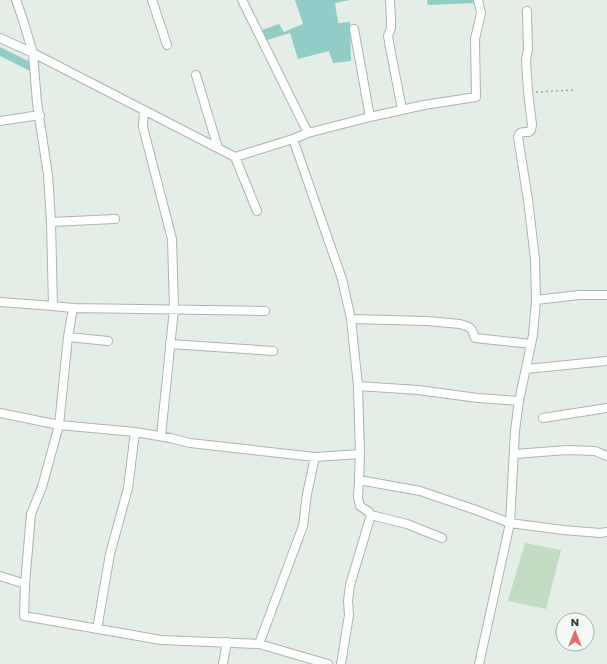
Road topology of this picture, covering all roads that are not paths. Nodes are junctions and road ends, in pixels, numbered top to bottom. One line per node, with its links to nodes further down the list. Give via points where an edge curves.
1 (16, 0): 10 (street)
2 (152, 0): 9 (street)
3 (242, 0): 17 (street)
4 (390, 0): 13 (street, via 391,20 388,36)
5 (478, 0): 13 (street, via 480,13 475,39 476,97)
6 (527, 11): 25 (street, via 526,60 532,125 529,132 521,133 518,137 534,252)
7 (354, 29): 15 (street)
8 (0, 38): 10 (street)
9 (167, 45)
10 (33, 53): 12 (street); 14 (street)
11 (196, 75): 19 (street)
12 (144, 110): 19 (street); 29 (street, via 143,127 172,239)
13 (402, 110): 15 (street)
14 (40, 115): 16 (street); 23 (street)
15 (370, 117): 17 (street)
16 (0, 121)
17 (308, 133): 18 (street)
18 (293, 139): 20 (street); 31 (street, via 342,279)
19 (218, 148): 20 (street)
20 (235, 157): 21 (street)
21 (256, 211)
22 (115, 219): 23 (street)
23 (51, 222): 27 (street)
24 (607, 295): 25 (street)
25 (536, 300): 35 (street)
26 (0, 302): 27 (street)
27 (53, 306): 28 (street)
28 (73, 308): 29 (street); 32 (street)
29 (174, 309): 30 (street); 34 (street)
30 (265, 311)
31 (351, 319): 35 (street, via 427,320 460,324 469,327 475,338); 39 (street)
32 (68, 337): 33 (street); 44 (street)
33 (108, 341)
34 (170, 344): 36 (street); 46 (street)
35 (531, 344): 38 (street)
36 (273, 351)
37 (607, 361): 38 (street)
38 (526, 369): 40 (street)
39 (358, 386): 40 (street); 47 (street)
40 (519, 401): 48 (street)
41 (607, 408): 43 (street)
42 (0, 413): 44 (street)
43 (543, 418)
44 (59, 425): 45 (street); 57 (street, via 42,487 31,514)
45 (135, 432): 46 (street); 58 (street, via 128,488 110,554)
46 (161, 436): 50 (street, via 190,443)
47 (360, 454): 50 (street); 51 (street)
48 (515, 454): 49 (street, via 567,450 595,451); 53 (street)
49 (607, 456)
50 (314, 457): 60 (street, via 304,526)
51 (359, 480): 52 (street, via 360,506); 53 (street, via 420,491)
52 (371, 515): 55 (street, via 407,524); 63 (street, via 350,585 349,615)
53 (510, 523): 54 (street); 64 (street)
54 (607, 532)
55 (442, 538)
56 (0, 576): 57 (street)
57 (25, 584): 58 (street, via 24,616)
58 (97, 629): 59 (street, via 161,640)
59 (227, 642): 60 (street); 61 (street)
60 (259, 644): 62 (street)
61 (223, 664)
62 (328, 664)
63 (342, 664)
64 (478, 664)

